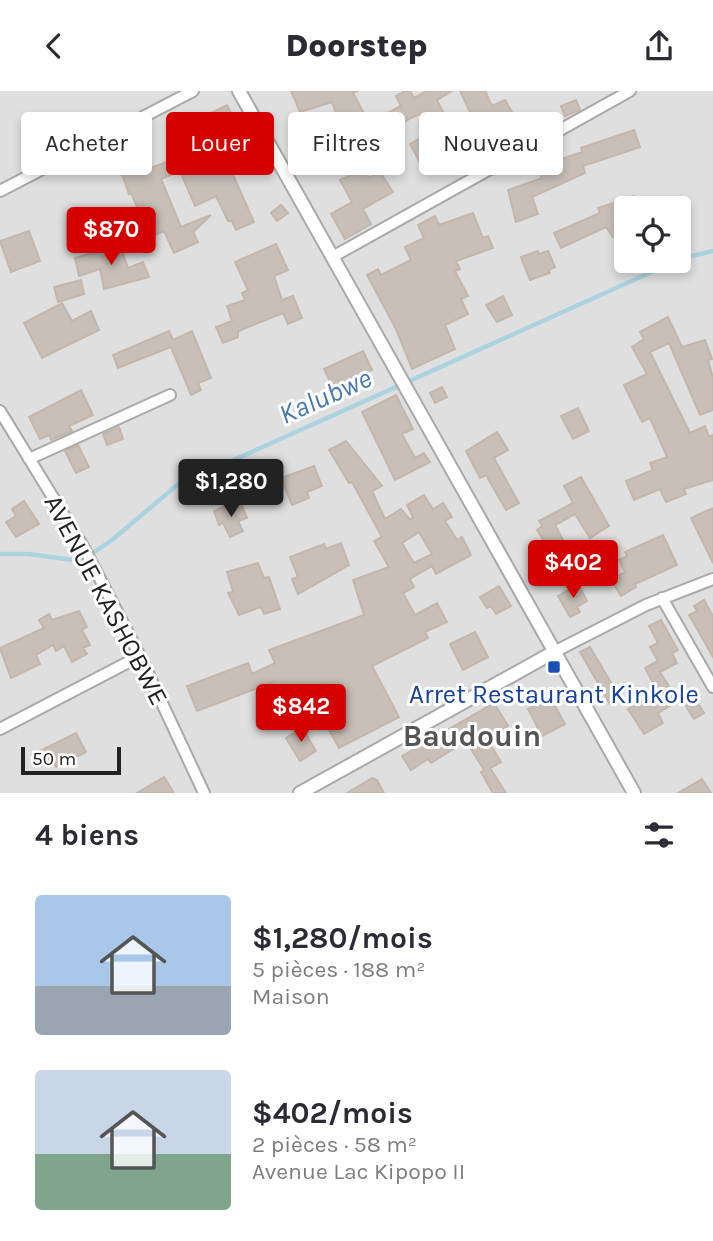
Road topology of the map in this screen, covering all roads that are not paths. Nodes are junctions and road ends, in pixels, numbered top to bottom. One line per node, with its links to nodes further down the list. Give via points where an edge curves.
1 (193, 91): 4 (street)
2 (239, 91): 5 (street)
3 (630, 91): 5 (street)
4 (0, 191)
5 (334, 256): 11 (street)
6 (170, 395): 8 (street)
7 (0, 411): 8 (street, AVENUE KASHOBWE)
8 (29, 459): 12 (street, AVENUE KASHOBWE, via 84,548)
9 (713, 579): 10 (street)
10 (662, 598): 11 (street); 13 (street)
11 (554, 652): 16 (street); 17 (street)
12 (140, 656): 14 (street); 15 (street, AVENUE KASHOBWE)
13 (713, 687)
14 (0, 729)
15 (204, 793)
16 (300, 793)
17 (634, 793)

